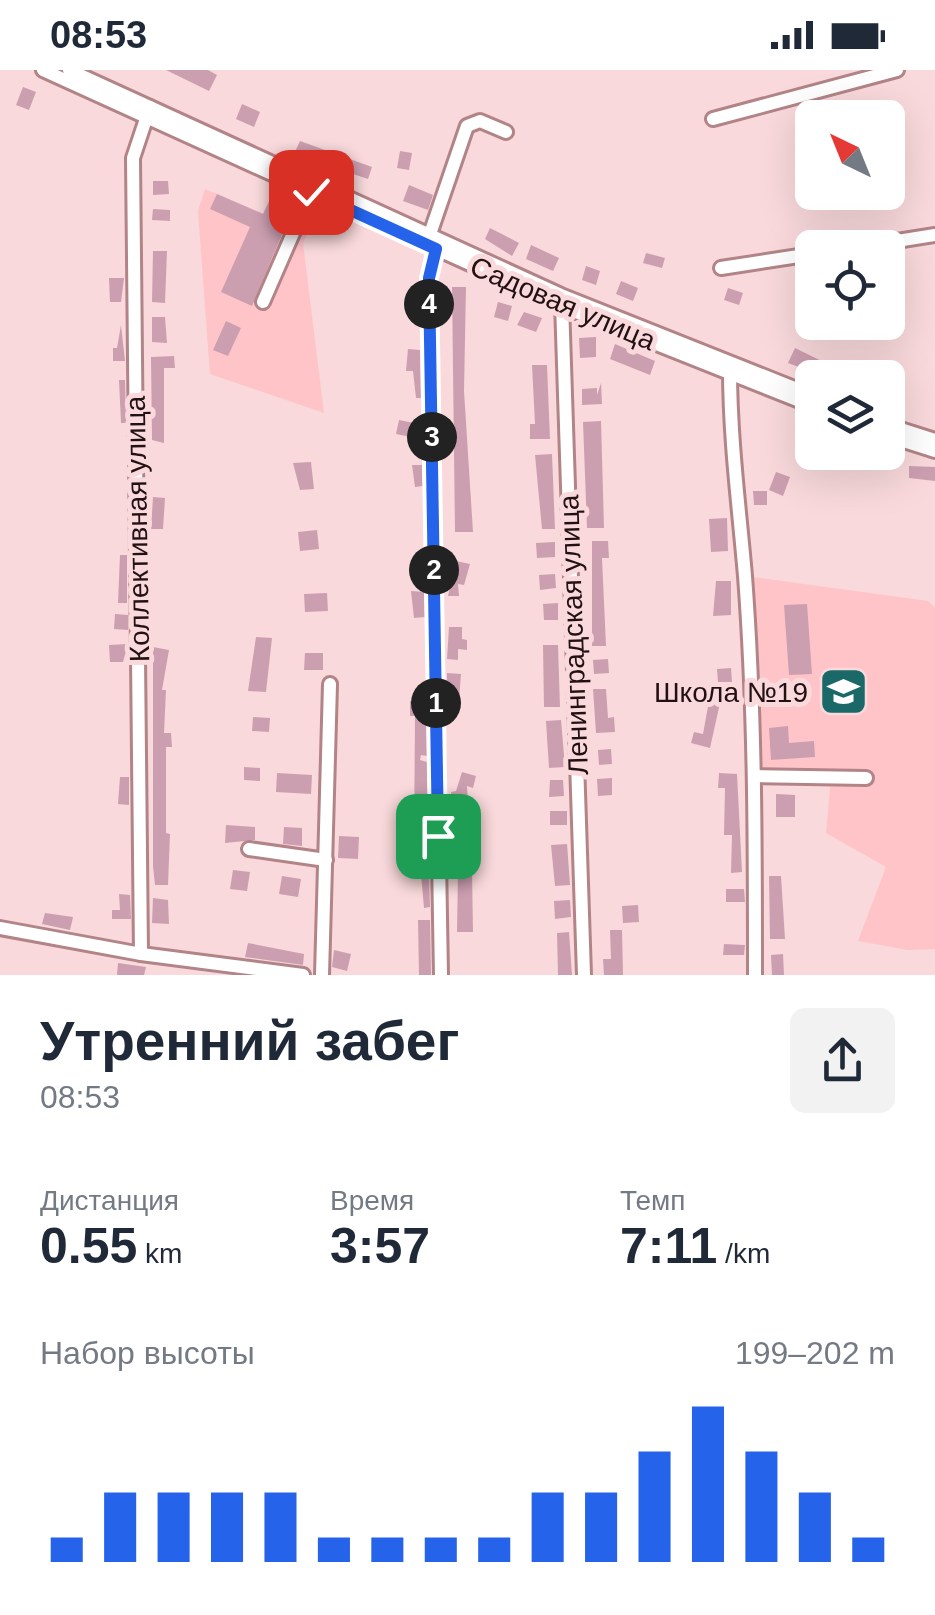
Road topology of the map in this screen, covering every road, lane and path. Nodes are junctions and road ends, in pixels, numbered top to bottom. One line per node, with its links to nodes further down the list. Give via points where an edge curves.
1 (43, 70): 4 (street, Садовая улица)
2 (70, 70): 4 (street, Садовая улица)
3 (898, 70): 5 (street)
4 (148, 113): 7 (street, Садовая улица); 8 (street, Садовая улица); 29 (street, Коллективная улица, via 133,158)
5 (713, 118)
6 (506, 132): 8 (street, via 480,120 466,126)
7 (311, 192): 11 (street, Садовая улица); 15 (street)
8 (430, 234): 11 (street); 14 (street, Садовая улица)
9 (935, 235): 10 (street)
10 (905, 240)
11 (436, 249): 14 (street, Садовая улица); 33 (street, via 429,278)
12 (795, 257): 13 (street)
13 (721, 268)
14 (562, 300): 16 (street, Садовая улица); 34 (street, Ленинградская улица)
15 (263, 302)
16 (730, 367): 17 (street, Садовая улица); 18 (street, Садовая улица); 24 (street)
17 (795, 389)
18 (795, 398)
19 (905, 430): 20 (street)
20 (935, 440)
21 (905, 441): 22 (street)
22 (935, 450)
23 (330, 684): 27 (street)
24 (754, 776): 25 (street); 35 (street)
25 (866, 778)
26 (250, 849): 27 (street)
27 (326, 860): 32 (street)
28 (0, 928): 29 (street)
29 (142, 954): 30 (street)
30 (258, 972): 31 (street)
31 (304, 975)
32 (322, 975)
33 (441, 975)
34 (584, 975)
35 (755, 975)

